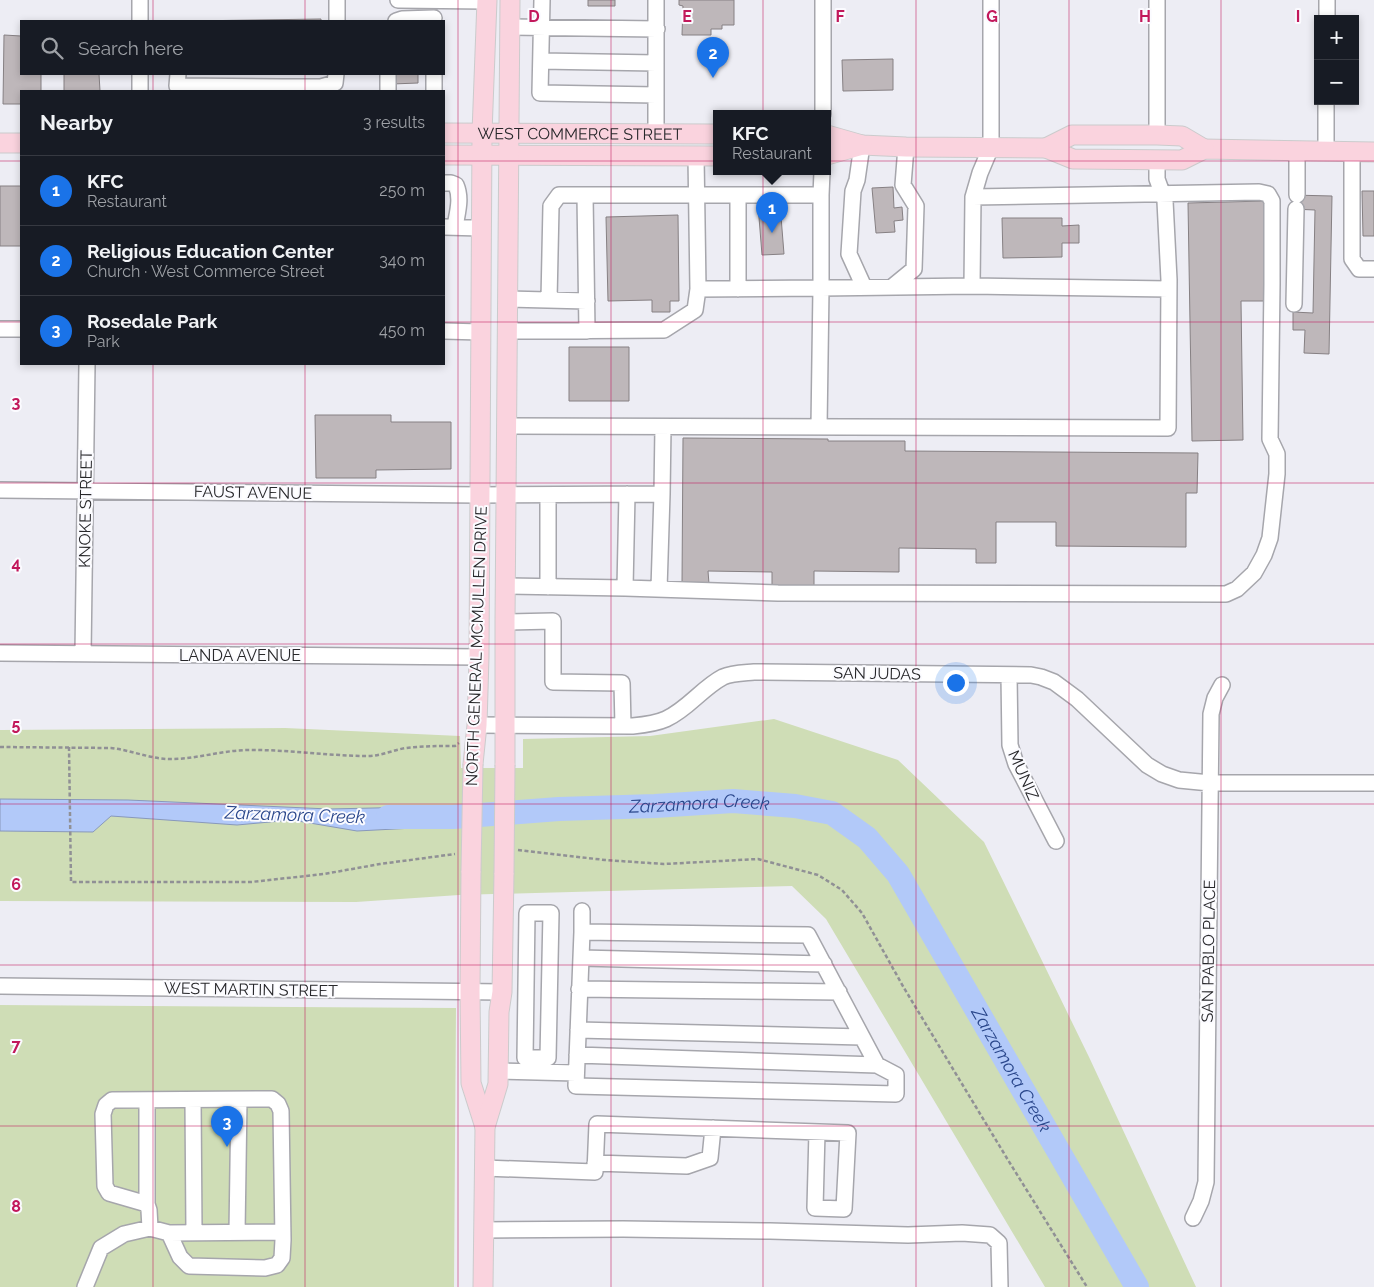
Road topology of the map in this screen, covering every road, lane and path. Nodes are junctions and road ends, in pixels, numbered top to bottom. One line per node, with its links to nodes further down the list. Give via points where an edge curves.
1 (140, 0): 14 (street)
2 (337, 0): 15 (street)
3 (398, 0): 4 (street)
4 (434, 0): 12 (street); 17 (street)
5 (510, 0): 18 (main road, NORTH GENERAL MCMULLEN DRIVE)
6 (542, 0): 19 (street)
7 (656, 0): 20 (street)
8 (823, 0): 34 (street)
9 (991, 0): 46 (street)
10 (1158, 0): 40 (street)
11 (1327, 0): 13 (street)
12 (486, 1): 36 (main road, NORTH GENERAL MCMULLEN DRIVE)
13 (1327, 15)
14 (140, 20)
15 (338, 20)
16 (399, 20): 17 (street)
17 (434, 20)
18 (510, 27): 19 (street); 37 (main road, NORTH GENERAL MCMULLEN DRIVE)
19 (541, 28): 20 (street); 21 (street)
20 (657, 29): 22 (street)
21 (540, 61): 22 (street); 32 (street, via 540,93)
22 (656, 63): 32 (street)
23 (140, 75): 29 (street)
24 (178, 75): 28 (street, via 177,86)
25 (336, 75): 28 (street, via 335,83 321,87)
26 (388, 75): 30 (street)
27 (434, 75): 31 (street)
28 (282, 89)
29 (140, 90)
30 (388, 90)
31 (434, 90)
32 (656, 95): 38 (street)
33 (1326, 105): 50 (street)
34 (823, 110)
35 (445, 133): 36 (main road, WEST COMMERCE STREET)
36 (482, 133): 37 (main road, WEST COMMERCE STREET); 55 (main road, NORTH GENERAL MCMULLEN DRIVE)
37 (509, 133): 38 (main road, WEST COMMERCE STREET); 56 (main road, NORTH GENERAL MCMULLEN DRIVE)
38 (656, 134): 39 (main road, WEST COMMERCE STREET)
39 (713, 134)
40 (1157, 135): 47 (main road, via 1072,135); 48 (main road, via 1182,136)
41 (831, 136): 44 (main road)
42 (0, 144): 43 (main road)
43 (20, 144)
44 (862, 144): 45 (main road); 53 (main road); 72 (street, via 858,180 853,191 849,254)
45 (906, 147): 46 (main road); 73 (street, via 903,185 916,206 914,269)
46 (991, 147): 47 (main road); 67 (street)
47 (1046, 148): 59 (main road, via 1073,160)
48 (1204, 149): 49 (main road); 59 (main road, via 1182,160)
49 (1297, 151): 50 (main road); 81 (street)
50 (1326, 152): 51 (main road)
51 (1352, 152): 52 (main road); 70 (street, via 1352,259 1359,269)
52 (1374, 152)
53 (831, 154)
54 (445, 155): 55 (main road, WEST COMMERCE STREET)
55 (482, 155): 56 (main road, WEST COMMERCE STREET); 69 (main road, NORTH GENERAL MCMULLEN DRIVE)
56 (509, 155): 57 (main road, WEST COMMERCE STREET); 78 (main road, NORTH GENERAL MCMULLEN DRIVE)
57 (696, 156): 58 (main road, WEST COMMERCE STREET); 64 (street)
58 (713, 156)
59 (1158, 159): 62 (street, via 1157,179)
60 (822, 175): 66 (street)
61 (445, 183): 68 (street, via 456,185 460,198)
62 (1162, 193): 67 (street); 75 (street); 102 (street, via 1259,192 1268,194 1272,201 1270,439 1276,454 1277,474 1270,538 1254,573 1237,589 1226,594 1178,595 778,593)
63 (585, 195): 64 (street); 79 (street, via 559,195 551,206); 80 (street)
64 (696, 195): 65 (street); 76 (street)
65 (738, 195): 66 (street); 77 (street)
66 (821, 195): 74 (street)
67 (973, 197): 71 (street)
68 (449, 227): 69 (street)
69 (481, 228): 87 (main road, NORTH GENERAL MCMULLEN DRIVE)
70 (1374, 269)
71 (972, 286): 73 (street); 75 (street)
72 (864, 287): 73 (street); 74 (street)
73 (892, 287)
74 (821, 288): 77 (street); 91 (street)
75 (1169, 288): 91 (street, via 1168,428)
76 (698, 289): 77 (street); 86 (street, via 695,310 664,330)
77 (738, 289)
78 (508, 299): 79 (street); 85 (main road, NORTH GENERAL MCMULLEN DRIVE)
79 (549, 300): 80 (street)
80 (586, 301): 86 (street)
81 (1294, 304)
82 (0, 329): 83 (street)
83 (20, 329)
84 (445, 331): 87 (street)
85 (508, 331): 86 (street); 89 (main road, NORTH GENERAL MCMULLEN DRIVE)
86 (587, 331)
87 (481, 332): 96 (main road, NORTH GENERAL MCMULLEN DRIVE)
88 (87, 365): 93 (street, KNOKE STREET)
89 (507, 426): 90 (street); 97 (main road, NORTH GENERAL MCMULLEN DRIVE)
90 (662, 427): 91 (street); 95 (street)
91 (819, 427)
92 (0, 490): 93 (street, FAUST AVENUE)
93 (85, 490): 96 (street, FAUST AVENUE); 105 (street, KNOKE STREET)
94 (628, 494): 95 (street, FAUST AVENUE); 98 (street, FAUST AVENUE); 101 (street)
95 (662, 494): 102 (street)
96 (480, 495): 97 (street, FAUST AVENUE); 106 (main road, NORTH GENERAL MCMULLEN DRIVE)
97 (506, 495): 98 (street, FAUST AVENUE); 99 (main road, NORTH GENERAL MCMULLEN DRIVE)
98 (548, 495): 100 (street)
99 (505, 586): 100 (street); 103 (main road, NORTH GENERAL MCMULLEN DRIVE)
100 (548, 587): 101 (street)
101 (625, 588): 102 (street)
102 (659, 589)
103 (505, 622): 110 (main road, NORTH GENERAL MCMULLEN DRIVE); 111 (street, via 554,621 553,682 622,683)
104 (0, 653): 105 (street, LANDA AVENUE)
105 (83, 654): 106 (street, LANDA AVENUE)
106 (479, 657): 109 (main road, NORTH GENERAL MCMULLEN DRIVE)
107 (1009, 674): 111 (street, SAN JUDAS, via 736,673 712,684 665,720); 115 (street, SAN JUDAS, via 1041,676 1054,682 1155,771 1178,780); 117 (street, MUNIZ, via 1010,745 1016,764)
108 (1222, 684): 115 (street, SAN PABLO PLACE, via 1211,714)
109 (477, 725): 110 (street, SAN JUDAS); 125 (main road, NORTH GENERAL MCMULLEN DRIVE, bridge, via 473,764)
110 (506, 725): 111 (street, SAN JUDAS); 126 (main road, NORTH GENERAL MCMULLEN DRIVE, bridge)
111 (623, 726)
112 (460, 740): 114 (path, via 455,746 404,748 368,756 246,750 167,759 128,750)
113 (0, 747): 114 (path)
114 (69, 747): 118 (path)
115 (1210, 782): 116 (street, SAN JUDAS); 143 (street, SAN PABLO PLACE, via 1206,1182)
116 (1374, 783)
117 (1056, 841)
118 (71, 882)
119 (582, 911): 120 (street)
120 (582, 932): 121 (street); 122 (street, via 808,936)
121 (581, 958): 122 (street); 124 (street)
122 (824, 964): 127 (street)
123 (0, 986): 125 (street, WEST MARTIN STREET)
124 (580, 989): 127 (street); 128 (street)
125 (470, 991): 126 (street, WEST MARTIN STREET); 137 (main road, NORTH GENERAL MCMULLEN DRIVE, via 470,1083)
126 (502, 992): 133 (main road, NORTH GENERAL MCMULLEN DRIVE)
127 (839, 992): 129 (street)
128 (578, 1030): 129 (street); 130 (street)
129 (862, 1037): 132 (street)
130 (577, 1062): 131 (street); 132 (street); 132 (street, via 576,1086 896,1094 896,1075)
131 (529, 1065): 131 (street, via 548,1058 551,913 528,912 524,1058); 133 (street)
132 (877, 1065)
133 (498, 1071): 137 (main road, NORTH GENERAL MCMULLEN DRIVE, via 498,1084)
134 (147, 1100): 135 (street); 142 (street); 142 (street, via 112,1100 103,1114 105,1186 110,1193)
135 (193, 1100): 136 (street); 146 (street)
136 (239, 1100): 147 (street); 148 (street, via 272,1099 281,1111)
137 (485, 1127): 141 (main road, NORTH GENERAL MCMULLEN DRIVE)
138 (713, 1128): 139 (street); 140 (street, via 710,1158 688,1166); 140 (street, via 597,1124)
139 (817, 1132): 139 (street, via 848,1133 844,1209 815,1208)
140 (596, 1163): 141 (street, via 595,1172)
141 (484, 1168): 145 (main road, NORTH GENERAL MCMULLEN DRIVE)
142 (148, 1204): 144 (street)
143 (1193, 1218)
144 (150, 1228): 149 (street); 150 (street, via 124,1234 102,1248)
145 (484, 1230): 151 (main road, NORTH GENERAL MCMULLEN DRIVE); 152 (street, via 652,1229 990,1235 999,1243)
146 (194, 1232): 147 (street); 149 (street)
147 (237, 1232): 148 (street)
148 (283, 1232): 149 (street, via 282,1258 278,1265 265,1268 189,1266 180,1257)
149 (169, 1233)
150 (85, 1287)
151 (483, 1287)
152 (1000, 1287)

